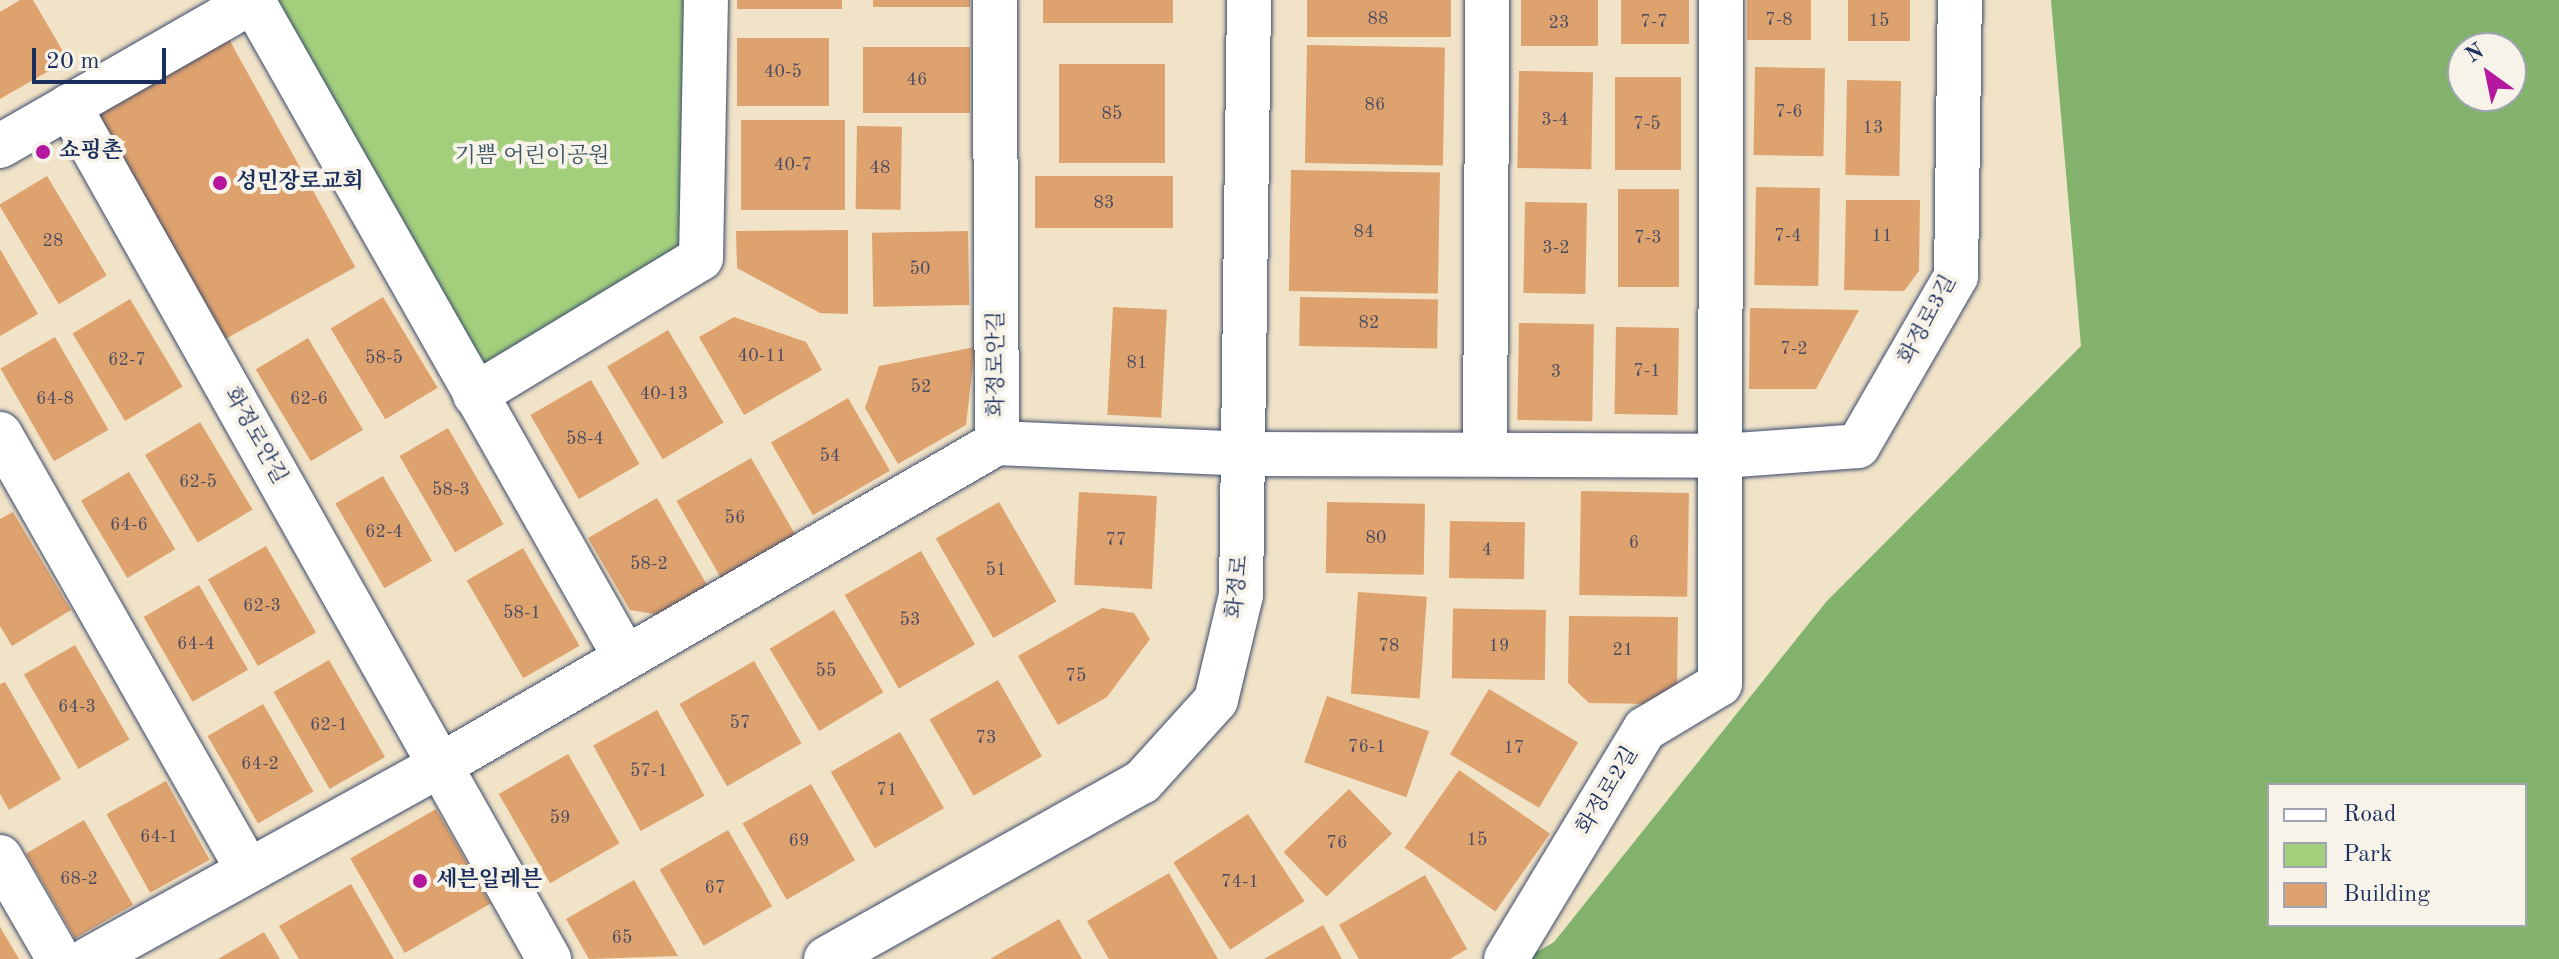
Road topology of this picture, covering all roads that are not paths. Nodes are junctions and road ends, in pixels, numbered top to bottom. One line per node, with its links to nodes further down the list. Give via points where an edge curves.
1 (254, 0): 8 (street); 10 (street)
2 (706, 0): 10 (street, via 701,258)
3 (995, 0): 12 (street, 화정로안길)
4 (1249, 0): 13 (street, 화정로)
5 (1487, 0): 14 (street)
6 (1721, 0): 15 (street)
7 (1960, 0): 15 (street, 화정로3길, via 1956,276 1858,446)
8 (69, 106): 9 (street); 17 (street, 화정로안길)
9 (0, 146)
10 (475, 395): 16 (street)
11 (0, 434): 19 (street)
12 (997, 443): 13 (street, 화정로3길); 16 (street, 화정로안길)
13 (1244, 454): 14 (street, 화정로3길); 23 (street, 화정로, via 1241,595 1216,700 1142,782)
14 (1485, 454): 15 (street, 화정로3길)
15 (1723, 456): 24 (street, 화정로2길, via 1720,684 1645,729)
16 (625, 657): 17 (street, 화정로안길)
17 (441, 765): 19 (street, 화정로안길); 22 (street)
18 (0, 857): 20 (street)
19 (248, 870): 21 (street, 화정로안길)
20 (59, 959)
21 (89, 959)
22 (549, 959)
23 (826, 959)
24 (1506, 959)

